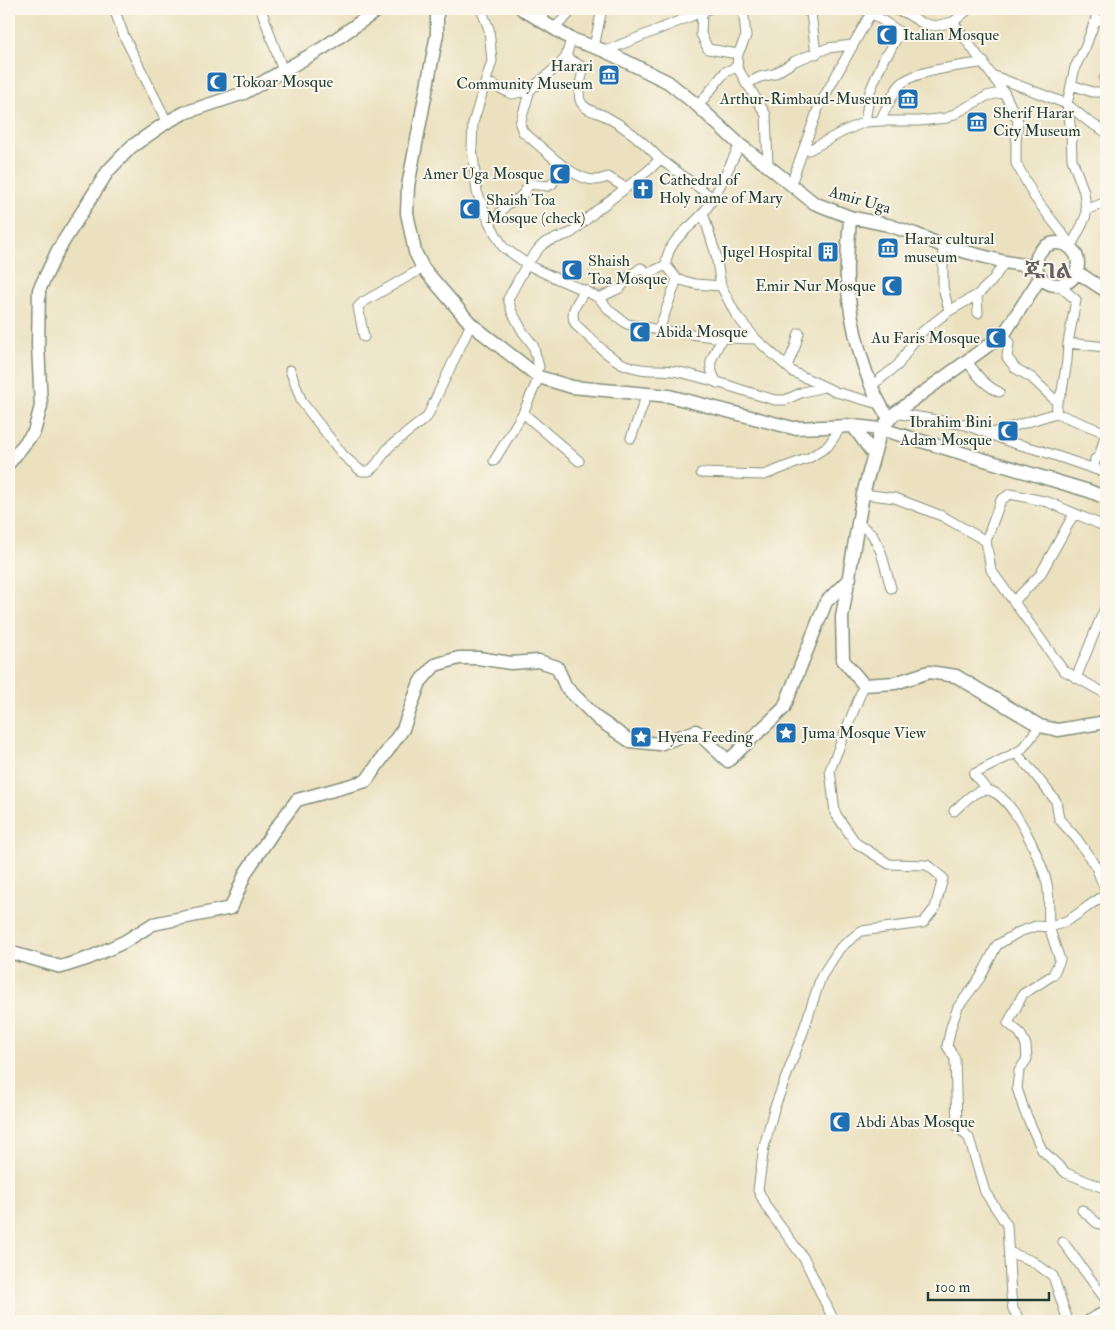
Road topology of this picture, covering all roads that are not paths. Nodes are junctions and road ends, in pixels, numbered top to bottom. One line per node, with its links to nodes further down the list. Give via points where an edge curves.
1 (114, 9): 41 (street, via 124,36)
2 (261, 9): 30 (street)
3 (379, 9): 30 (street)
4 (437, 9): 62 (street, via 437,34 408,186 412,237 415,252)
5 (481, 9): 32 (street, via 491,41 492,61)
6 (522, 9): 18 (street, Amir Uga)
7 (572, 9): 21 (street)
8 (602, 9): 24 (street)
9 (743, 9): 25 (street, via 746,36)
10 (801, 9): 26 (street, via 811,13)
11 (880, 9): 16 (street)
12 (889, 9): 14 (street)
13 (969, 9): 19 (street)
14 (904, 10): 19 (street, via 922,23 935,26)
15 (705, 11): 24 (street); 25 (street, via 701,34 708,49)
16 (871, 13): 23 (street); 42 (street, via 900,32 870,91)
17 (1096, 13): 20 (street); 34 (street, via 1075,67)
18 (544, 15): 21 (street, Amir Uga)
19 (953, 22): 28 (street)
20 (1106, 23)
21 (554, 28): 22 (street, Amir Uga)
22 (571, 39): 24 (street, Amir Uga); 27 (street)
23 (852, 45): 26 (street, via 828,48); 49 (street, via 819,106)
24 (600, 49): 39 (street, Amir Uga, via 656,75)
25 (738, 54): 29 (street)
26 (816, 54): 33 (street)
27 (566, 57): 35 (street); 46 (street, via 583,69 580,100 586,108 619,124 648,146)
28 (984, 62): 31 (street); 40 (street, via 916,75 902,82)
29 (736, 67): 33 (street); 39 (street, via 725,72)
30 (283, 71): 41 (street, via 244,93 184,113)
31 (993, 76): 36 (street); 38 (street)
32 (486, 82): 35 (street, via 512,94); 56 (street, via 473,123 472,147 477,192)
33 (746, 84): 47 (street, via 766,115)
34 (1072, 84): 37 (street, via 1092,92); 38 (street)
35 (530, 90): 48 (street, via 520,124 523,132)
36 (1004, 92): 40 (street, via 987,96 947,118); 58 (street, via 1018,121 1016,163 1035,198)
37 (1106, 92)
38 (1067, 104): 43 (street); 53 (street, via 1072,159 1084,192)
39 (698, 106): 44 (street, Amir Uga)
40 (880, 121): 42 (street)
41 (168, 122): 104 (street, via 131,146 108,171 58,250 39,290 41,406 34,432)
42 (866, 122): 45 (street)
43 (1106, 132)
44 (740, 146): 47 (street, Amir Uga); 51 (street)
45 (809, 150)
46 (660, 160): 50 (street); 51 (street)
47 (768, 166): 49 (street, Amir Uga)
48 (564, 167): 50 (street, via 591,179 608,177); 56 (street, via 552,184 530,184 524,194 507,204)
49 (791, 184): 55 (street, Amir Uga, via 814,203)
50 (626, 188): 60 (street, via 571,232 546,242)
51 (713, 198): 54 (street)
52 (1106, 202): 53 (street)
53 (1086, 210): 58 (street)
54 (703, 213): 61 (street, via 676,239 666,258); 66 (street, via 716,255)
55 (850, 218): 57 (street, Amir Uga, via 888,225); 89 (street, via 847,280 855,330)
56 (489, 222): 60 (street, via 503,247)
57 (943, 246): 59 (street, Amir Uga); 72 (street, via 943,287)
58 (1070, 246): 63 (street, via 1049,244 1038,254); 64 (street, via 1077,259)
59 (1005, 262): 63 (street, Amir Uga); 70 (street)
60 (527, 264): 68 (street); 86 (street, via 508,299 512,312 533,345)
61 (666, 265): 65 (street); 71 (street, via 649,273 641,268 620,288)
62 (424, 268): 74 (street); 78 (street, via 358,307)
63 (1038, 272): 67 (street, via 1049,284); 77 (street)
64 (1077, 272): 67 (street); 69 (street)
65 (677, 279): 66 (street); 75 (street)
66 (721, 286): 80 (street, via 736,315)
67 (1060, 286): 81 (street, via 1076,300)
68 (585, 290): 71 (street); 87 (street, via 572,313 573,320 610,357 641,370 673,371)
69 (1106, 291)
70 (977, 295): 72 (street); 73 (street)
71 (599, 298): 75 (street, via 627,324)
72 (950, 311): 89 (street, via 918,335 898,365)
73 (978, 313)
74 (471, 324): 85 (street, via 426,417 389,447 369,471 361,471 343,455 302,402); 86 (street)
75 (660, 330): 79 (street)
76 (799, 333): 84 (street)
77 (1004, 334): 83 (street); 92 (street, via 1009,343 1007,356 1015,368 1032,378)
78 (364, 337)
79 (722, 338): 80 (street); 87 (street, via 710,363)
80 (756, 339): 84 (street)
81 (1068, 343): 82 (street); 92 (street, via 1062,391)
82 (1106, 347)
83 (967, 361): 90 (street, via 989,388); 96 (street)
84 (787, 366): 88 (street)
85 (290, 370)
86 (539, 372): 91 (street, via 572,387); 94 (street)
87 (718, 384): 88 (street, via 780,400)
88 (824, 387): 93 (street)
89 (870, 387): 93 (street)
90 (999, 392)
91 (647, 394): 97 (street, via 669,396 793,428); 100 (street)
92 (1057, 402): 95 (street)
93 (878, 404): 96 (street)
94 (524, 413): 102 (street); 103 (street)
95 (1056, 413): 98 (street); 99 (street)
96 (888, 420): 97 (street); 99 (street, via 966,425); 101 (street); 109 (street)
97 (847, 427): 101 (street); 106 (street, via 828,446 809,458 764,475)
98 (1106, 433): 105 (street)
99 (989, 434): 105 (street)
100 (631, 438)
101 (874, 455): 108 (street)
102 (579, 461)
103 (494, 462)
104 (9, 463)
105 (1094, 469): 107 (street)
106 (702, 473)
107 (1106, 473)
108 (863, 494): 111 (street); 113 (street, via 895,498 942,516)
109 (1106, 498)
110 (1074, 514): 112 (street); 113 (street, via 1048,502 1010,494 1001,500); 116 (street, via 1040,574)
111 (858, 523): 114 (street); 115 (street, via 872,534 881,552)
112 (1106, 527)
113 (986, 541): 116 (street, via 991,570)
114 (850, 578): 119 (street, via 842,617 842,660); 128 (street, via 826,602 784,708 728,761 696,731 659,744 630,741 598,719 566,687 557,667 539,660 510,663 458,658 435,665 420,682 403,729 366,781 297,800 246,872 231,908 153,924 124,942 61,967)
115 (891, 588)
116 (1014, 601): 118 (street, via 1062,670)
117 (1106, 605): 118 (street)
118 (1076, 678): 120 (street)
119 (864, 685): 122 (street, via 895,683 929,672 956,676); 136 (street, via 830,770 834,813 856,843 889,864 926,865 943,878 935,908 923,924 861,930 840,948 821,977 774,1109 764,1147 758,1190 767,1208 805,1260)
120 (1106, 694)
121 (1106, 722): 122 (street, via 1058,730)
122 (1040, 726): 123 (street)
123 (1016, 753): 124 (street, via 974,774); 126 (street, via 1056,801 1059,819 1091,860)
124 (987, 790): 125 (street, via 977,792); 127 (street, via 998,794 1012,810 1034,846 1048,886)
125 (954, 811)
126 (1106, 894): 127 (street, via 1062,924)
127 (1049, 927): 129 (street, via 1060,960 1053,976 1023,994 1008,1023 1020,1033 1026,1045 1027,1059 1016,1088 1042,1150 1066,1173); 133 (street, via 1036,926 997,945 980,978 958,1007 947,1046 956,1059 957,1126 969,1138 985,1192 1007,1225)
128 (9, 952)
129 (1106, 1189)
130 (1082, 1210): 131 (street)
131 (1106, 1226)
132 (1063, 1242): 134 (street)
133 (1008, 1252): 137 (street, via 1013,1309); 138 (street, via 1032,1260 1053,1276)
134 (1106, 1300)
135 (1106, 1312): 139 (street)
136 (834, 1321)
137 (1020, 1321)
138 (1068, 1321)
139 (1090, 1321)

